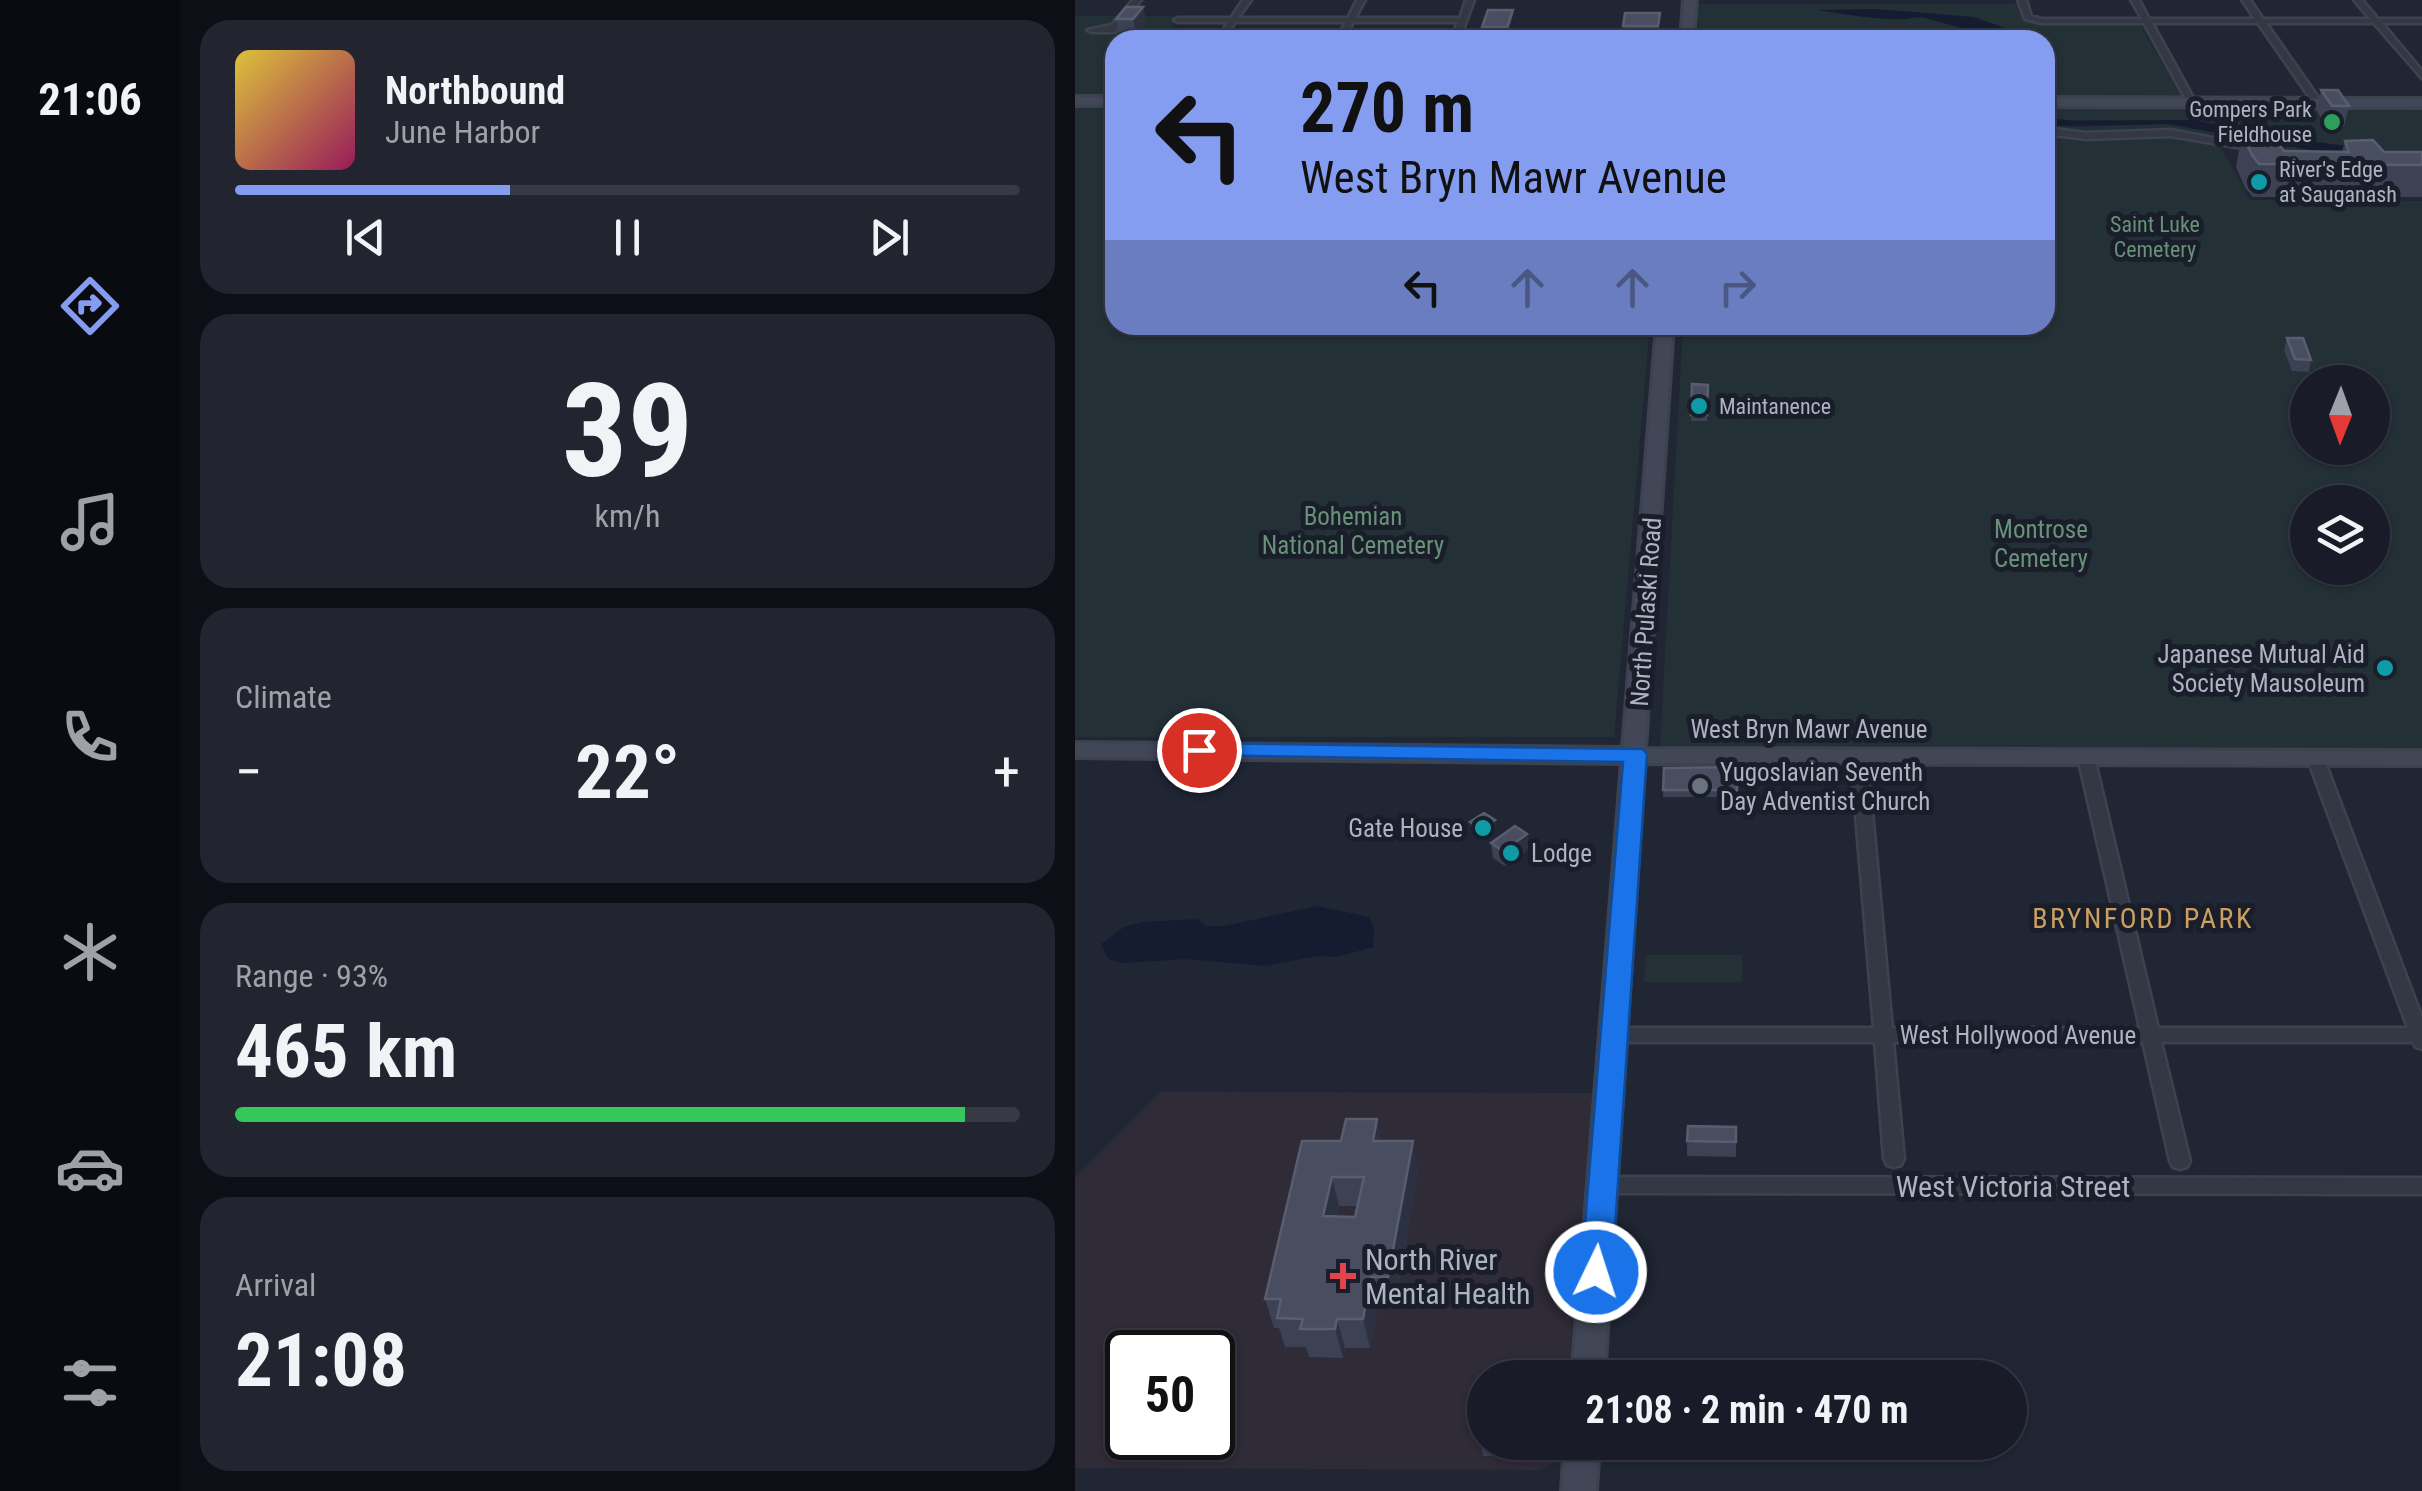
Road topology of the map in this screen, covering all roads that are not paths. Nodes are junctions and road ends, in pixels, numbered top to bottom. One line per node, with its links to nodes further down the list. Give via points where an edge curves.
1 (1137, 0): 18 (street)
2 (1247, 0): 11 (street)
3 (1361, 0): 12 (street)
4 (1470, 0): 13 (street)
5 (1690, 0): 22 (main road)
6 (2022, 0): 14 (street, via 2033,19)
7 (2135, 0): 14 (street)
8 (2246, 0): 15 (street)
9 (2358, 0): 16 (street)
10 (1178, 20): 11 (street)
11 (1233, 20): 12 (street); 19 (street)
12 (1351, 20): 13 (street); 20 (street)
13 (1462, 20): 21 (street)
14 (2147, 21): 15 (street); 27 (street)
15 (2260, 21): 16 (street); 28 (street)
16 (2376, 21): 17 (street); 23 (street)
17 (2422, 21)
18 (1112, 27)
19 (1226, 30)
20 (1346, 30)
21 (1458, 30)
22 (1688, 30)
23 (2422, 76)
24 (1075, 101): 25 (main road)
25 (1105, 101)
26 (2055, 102): 27 (main road)
27 (2191, 103): 28 (main road)
28 (2318, 103): 29 (main road)
29 (2422, 103)
30 (2055, 132): 31 (street, via 2171,132)
31 (2274, 151)
32 (1664, 335): 34 (main road, North Pulaski Road)
33 (1075, 750): 34 (main road, West Bryn Mawr Avenue)
34 (1635, 754): 35 (main road, West Bryn Mawr Avenue); 39 (main road, North Pulaski Road)
35 (1859, 757): 36 (main road, West Bryn Mawr Avenue); 40 (street)
36 (2086, 758): 37 (main road, West Bryn Mawr Avenue); 41 (street)
37 (2315, 758): 38 (main road, West Bryn Mawr Avenue); 42 (street)
38 (2422, 758)
39 (1615, 1035): 40 (street, West Hollywood Avenue); 45 (main road, North Pulaski Road)
40 (1883, 1035): 41 (street, West Hollywood Avenue); 43 (street)
41 (2151, 1035): 42 (street, West Hollywood Avenue); 44 (street)
42 (2421, 1037)
43 (1893, 1159)
44 (2181, 1161)
45 (1603, 1186): 46 (street, West Victoria Street); 47 (main road, North Pulaski Road)
46 (2422, 1186)
47 (1588, 1360)
48 (1581, 1460): 49 (main road)
49 (1579, 1491)

